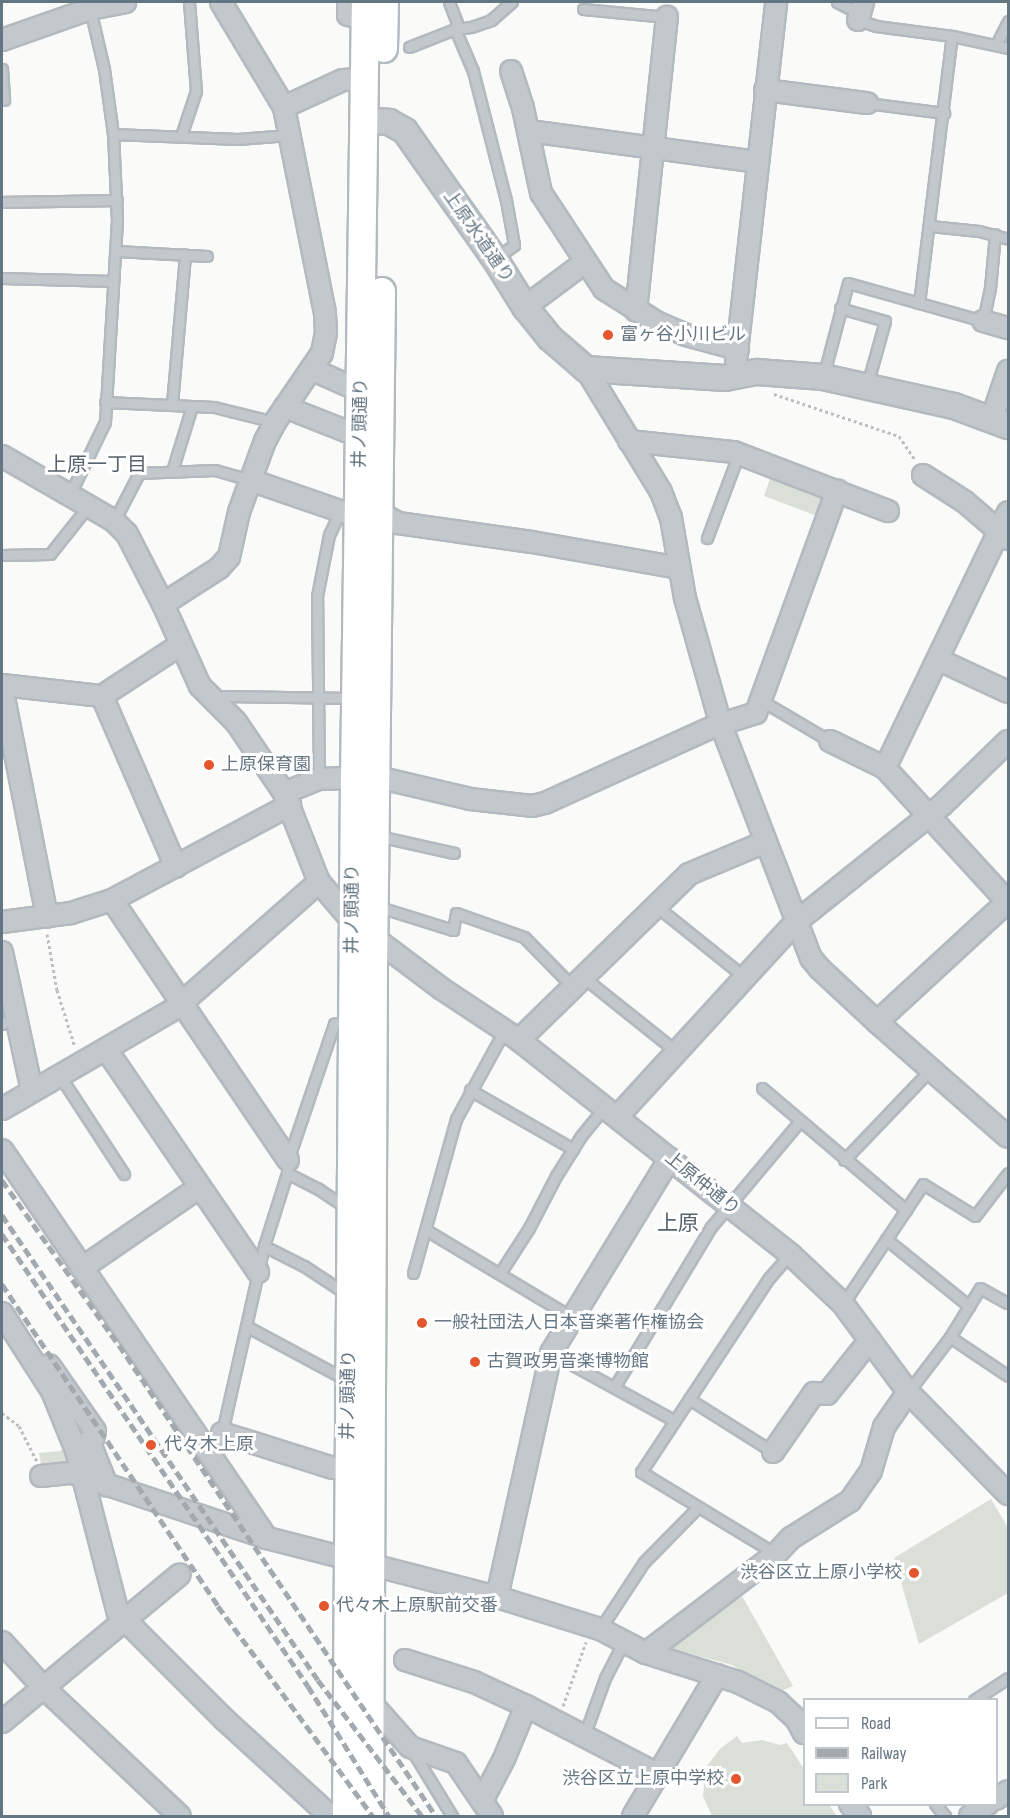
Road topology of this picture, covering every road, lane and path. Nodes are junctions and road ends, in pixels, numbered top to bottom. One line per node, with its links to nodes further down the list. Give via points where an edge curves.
1 (125, 2): 9 (street)
2 (189, 2): 32 (lane, via 196,91)
3 (221, 2): 26 (street)
4 (449, 2): 14 (lane, via 457,23)
5 (511, 2): 14 (lane, via 491,20)
6 (776, 2): 23 (street)
7 (837, 2): 11 (lane)
8 (366, 6): 22 (main road, 井ノ頭通り); 28 (main road, 井ノ頭通り)
9 (90, 9): 16 (street); 30 (lane)
10 (583, 9): 12 (lane)
11 (860, 11): 15 (lane, via 876,26)
12 (667, 17): 33 (street)
13 (1008, 21): 17 (lane)
14 (455, 29): 18 (lane); 43 (lane, via 469,56 481,98 514,245)
15 (952, 36): 17 (lane); 27 (lane)
16 (2, 40)
17 (996, 45): 19 (lane)
18 (409, 47)
19 (1008, 48)
20 (2, 69): 24 (lane)
21 (511, 71): 29 (street)
22 (365, 79): 26 (street, via 344,80); 28 (main road, 井ノ頭通り)
23 (765, 90): 25 (street); 34 (street)
24 (4, 100)
25 (867, 103): 27 (lane)
26 (284, 107): 31 (street)
27 (944, 113): 37 (lane)
28 (373, 121): 43 (street, 上原水道通り, via 397,125 405,131); 60 (main road, 井ノ頭通り); 78 (main road, 井ノ頭通り)
29 (529, 131): 33 (street); 44 (street, via 542,193)
30 (113, 134): 32 (lane); 35 (lane)
31 (289, 135): 32 (lane, via 238,139); 54 (street, via 325,313 322,353)
32 (181, 136)
33 (653, 148): 34 (street); 50 (street)
34 (757, 162): 53 (street)
35 (117, 200): 36 (lane); 40 (lane)
36 (2, 202)
37 (930, 226): 38 (lane); 47 (lane)
38 (995, 234): 39 (lane); 51 (lane)
39 (1008, 239)
40 (116, 251): 41 (lane); 46 (lane)
41 (185, 255): 42 (lane); 63 (lane)
42 (207, 256)
43 (495, 259): 48 (street, 上原水道通り)
44 (584, 263): 48 (street); 50 (street, via 604,290)
45 (2, 278): 46 (lane)
46 (113, 281): 62 (lane)
47 (919, 303): 49 (lane, via 848,283); 51 (lane)
48 (525, 307): 55 (street, 上原水道通り, via 550,338)
49 (840, 308): 58 (lane); 59 (lane, via 885,321)
50 (636, 310): 53 (street, via 686,335)
51 (983, 321): 52 (street)
52 (1008, 328)
53 (738, 349): 57 (street)
54 (311, 369): 60 (street, via 347,385); 65 (street)
55 (586, 369): 57 (street); 68 (street)
56 (1008, 371): 66 (street)
57 (735, 376): 58 (street, via 757,372)
58 (823, 377): 59 (street)
59 (867, 385): 66 (street)
60 (361, 386): 67 (main road, 井ノ頭通り)
61 (794, 401): 72 (path, via 899,436)
62 (105, 402): 63 (lane); 75 (lane, via 105,422)
63 (172, 404): 64 (lane)
64 (192, 406): 65 (lane); 71 (lane)
65 (280, 414): 67 (street); 73 (street)
66 (1000, 422)
67 (361, 432): 78 (main road, 井ノ頭通り)
68 (628, 441): 69 (street); 84 (street, via 661,492 671,518)
69 (739, 453): 74 (street); 82 (lane)
70 (2, 456): 75 (street)
71 (172, 471): 73 (lane, via 215,470); 80 (lane, via 139,472)
72 (923, 475): 81 (street)
73 (250, 480): 78 (street); 85 (street, via 228,557 219,568)
74 (837, 490): 77 (street); 94 (street)
75 (70, 494): 76 (street)
76 (89, 506): 80 (street); 83 (lane, via 50,554)
77 (888, 511)
78 (360, 512): 84 (street, via 398,523); 91 (lane, via 329,535 318,580); 93 (main road, 井ノ頭通り); 99 (main road, 井ノ頭通り)
79 (1008, 512): 81 (street)
80 (114, 521): 85 (street, 上原仲通り, via 137,552)
81 (1004, 535): 87 (street)
82 (707, 538)
83 (2, 555)
84 (679, 568): 95 (street)
85 (164, 604): 86 (street, 上原仲通り)
86 (180, 645): 90 (street); 92 (street, 上原仲通り, via 200,686)
87 (939, 660): 89 (street); 98 (street)
88 (2, 686): 90 (street); 112 (street)
89 (1008, 692)
90 (102, 696): 106 (street)
91 (316, 697): 92 (lane); 93 (lane); 100 (lane)
92 (214, 698): 101 (street, 上原仲通り, via 236,722)
93 (355, 698): 99 (main road, 井ノ頭通り)
94 (762, 700): 95 (street, via 756,713); 96 (lane)
95 (722, 725): 99 (street, via 532,806 470,799); 104 (street)
96 (830, 741): 98 (street)
97 (1008, 741): 102 (street)
98 (885, 768): 102 (street)
99 (365, 777): 100 (street); 103 (main road, 井ノ頭通り); 114 (main road, 井ノ頭通り)
100 (319, 779): 101 (street)
101 (287, 799): 106 (street); 107 (street, 上原仲通り)
102 (928, 815): 109 (street); 115 (street)
103 (376, 836): 105 (lane); 110 (main road, 井ノ頭通り)
104 (765, 842): 111 (street, via 689,874); 115 (street)
105 (454, 853)
106 (176, 867): 108 (street)
107 (319, 882): 114 (street, 上原仲通り); 120 (street)
108 (112, 900): 112 (street); 120 (street)
109 (1008, 902): 123 (street)
110 (375, 905): 116 (main road, 井ノ頭通り); 119 (lane, via 453,930 456,913 524,937)
111 (656, 906): 118 (lane); 119 (street)
112 (47, 918): 113 (street); 127 (path, via 57,990)
113 (2, 922)
114 (353, 922): 116 (street, 上原仲通り); 122 (main road, 井ノ頭通り)
115 (796, 922): 118 (street); 123 (street, via 811,958)
116 (374, 940): 124 (street, 上原仲通り); 186 (main road, 井ノ頭通り)
117 (2, 952): 121 (street)
118 (746, 978): 126 (street)
119 (578, 982): 124 (street); 126 (lane)
120 (180, 1003): 125 (street); 141 (street)
121 (9, 1021): 132 (street)
122 (353, 1021): 141 (lane, via 334,1024); 147 (main road, 井ノ頭通り)
123 (877, 1022): 128 (street)
124 (511, 1036): 131 (lane); 134 (street, 上原仲通り)
125 (106, 1049): 127 (street); 144 (street)
126 (677, 1052): 134 (street)
127 (81, 1064): 129 (street)
128 (930, 1070): 136 (street); 140 (lane)
129 (60, 1076): 132 (street); 143 (lane)
130 (762, 1088): 135 (lane)
131 (471, 1090): 137 (lane); 148 (lane, via 456,1119)
132 (32, 1091): 133 (street)
133 (2, 1108)
134 (611, 1111): 137 (lane); 139 (street, 上原仲通り)
135 (800, 1121): 140 (lane); 145 (lane)
136 (1008, 1137)
137 (573, 1149): 155 (lane)
138 (2, 1150): 152 (street)
139 (670, 1158): 145 (street, 上原仲通り); 161 (street)
140 (844, 1160): 146 (lane)
141 (288, 1167): 147 (lane); 150 (lane)
142 (1008, 1173): 146 (lane, via 975,1216 924,1184)
143 (124, 1174)
144 (200, 1187): 152 (street); 153 (street)
145 (728, 1206): 151 (street, 上原仲通り); 169 (lane, via 695,1252)
146 (906, 1210): 149 (lane)
147 (352, 1211): 156 (main road, 井ノ頭通り)
148 (426, 1230): 154 (lane); 155 (lane)
149 (886, 1239): 158 (lane); 159 (lane)
150 (264, 1246): 153 (lane); 156 (lane)
151 (790, 1254): 158 (street, 上原仲通り); 171 (lane, via 769,1278)
152 (82, 1268): 178 (street)
153 (258, 1272): 162 (lane)
154 (413, 1273)
155 (500, 1273): 161 (lane)
156 (351, 1297): 168 (main road, 井ノ頭通り)
157 (1006, 1303): 159 (lane, via 980,1288)
158 (843, 1304): 164 (street, 上原仲通り)
159 (969, 1306): 163 (lane)
160 (2, 1313): 175 (street)
161 (573, 1318): 165 (street)
162 (246, 1326): 168 (lane); 174 (lane)
163 (950, 1338): 167 (lane); 170 (lane)
164 (870, 1340): 170 (street, 上原仲通り); 176 (street, via 827,1394 814,1393)
165 (551, 1353): 169 (lane); 188 (street)
166 (46, 1361): 175 (street, via 95,1431)
167 (1008, 1376)
168 (350, 1382): 177 (main road, 井ノ頭通り)
169 (615, 1386): 173 (lane)
170 (908, 1392): 182 (street, 上原仲通り); 185 (street, via 884,1427 871,1471 850,1501 791,1538)
171 (689, 1399): 173 (lane); 176 (lane)
172 (2, 1413): 179 (path, via 19,1426 29,1441)
173 (675, 1421): 183 (lane, via 640,1472)
174 (222, 1433): 177 (street, via 333,1468 342,1468); 178 (lane)
175 (82, 1445): 180 (street); 181 (street)
176 (773, 1452)
177 (348, 1461): 186 (main road, 井ノ頭通り)
178 (216, 1462): 184 (street)
179 (41, 1476): 180 (street, via 72,1473)
180 (85, 1478): 181 (street); 189 (street, via 114,1605)
181 (107, 1486): 184 (street)
182 (1008, 1494)
183 (698, 1507): 185 (lane); 190 (lane, via 644,1562)
184 (267, 1538): 186 (street)
185 (776, 1554): 193 (street)
186 (360, 1562): 188 (street); 199 (main road, 井ノ頭通り); 211 (main road, 井ノ頭通り)
187 (180, 1574): 189 (street)
188 (497, 1597): 190 (street)
189 (123, 1621): 197 (street); 210 (street)
190 (596, 1627): 191 (street); 202 (path)
191 (624, 1641): 193 (street); 204 (lane, via 605,1678)
192 (2, 1642): 197 (street)
193 (646, 1653): 195 (street)
194 (405, 1660): 200 (street, via 474,1682)
195 (717, 1675): 203 (street, via 778,1702); 206 (street)
196 (1008, 1678): 198 (lane)
197 (43, 1687): 201 (street); 209 (street)
198 (977, 1698)
199 (371, 1703): 205 (street); 212 (main road, 井ノ頭通り)
200 (526, 1706): 202 (street); 208 (street)
201 (2, 1722)
202 (558, 1722): 204 (street)
203 (803, 1731)
204 (584, 1736): 206 (street)
205 (410, 1747): 208 (street, via 456,1763); 213 (lane)
206 (657, 1774): 214 (street)
207 (985, 1806): 215 (street)
208 (487, 1809)
209 (180, 1816)
210 (330, 1816)
211 (346, 1816)
212 (369, 1816)
213 (452, 1816)
214 (633, 1816)
215 (970, 1816)

